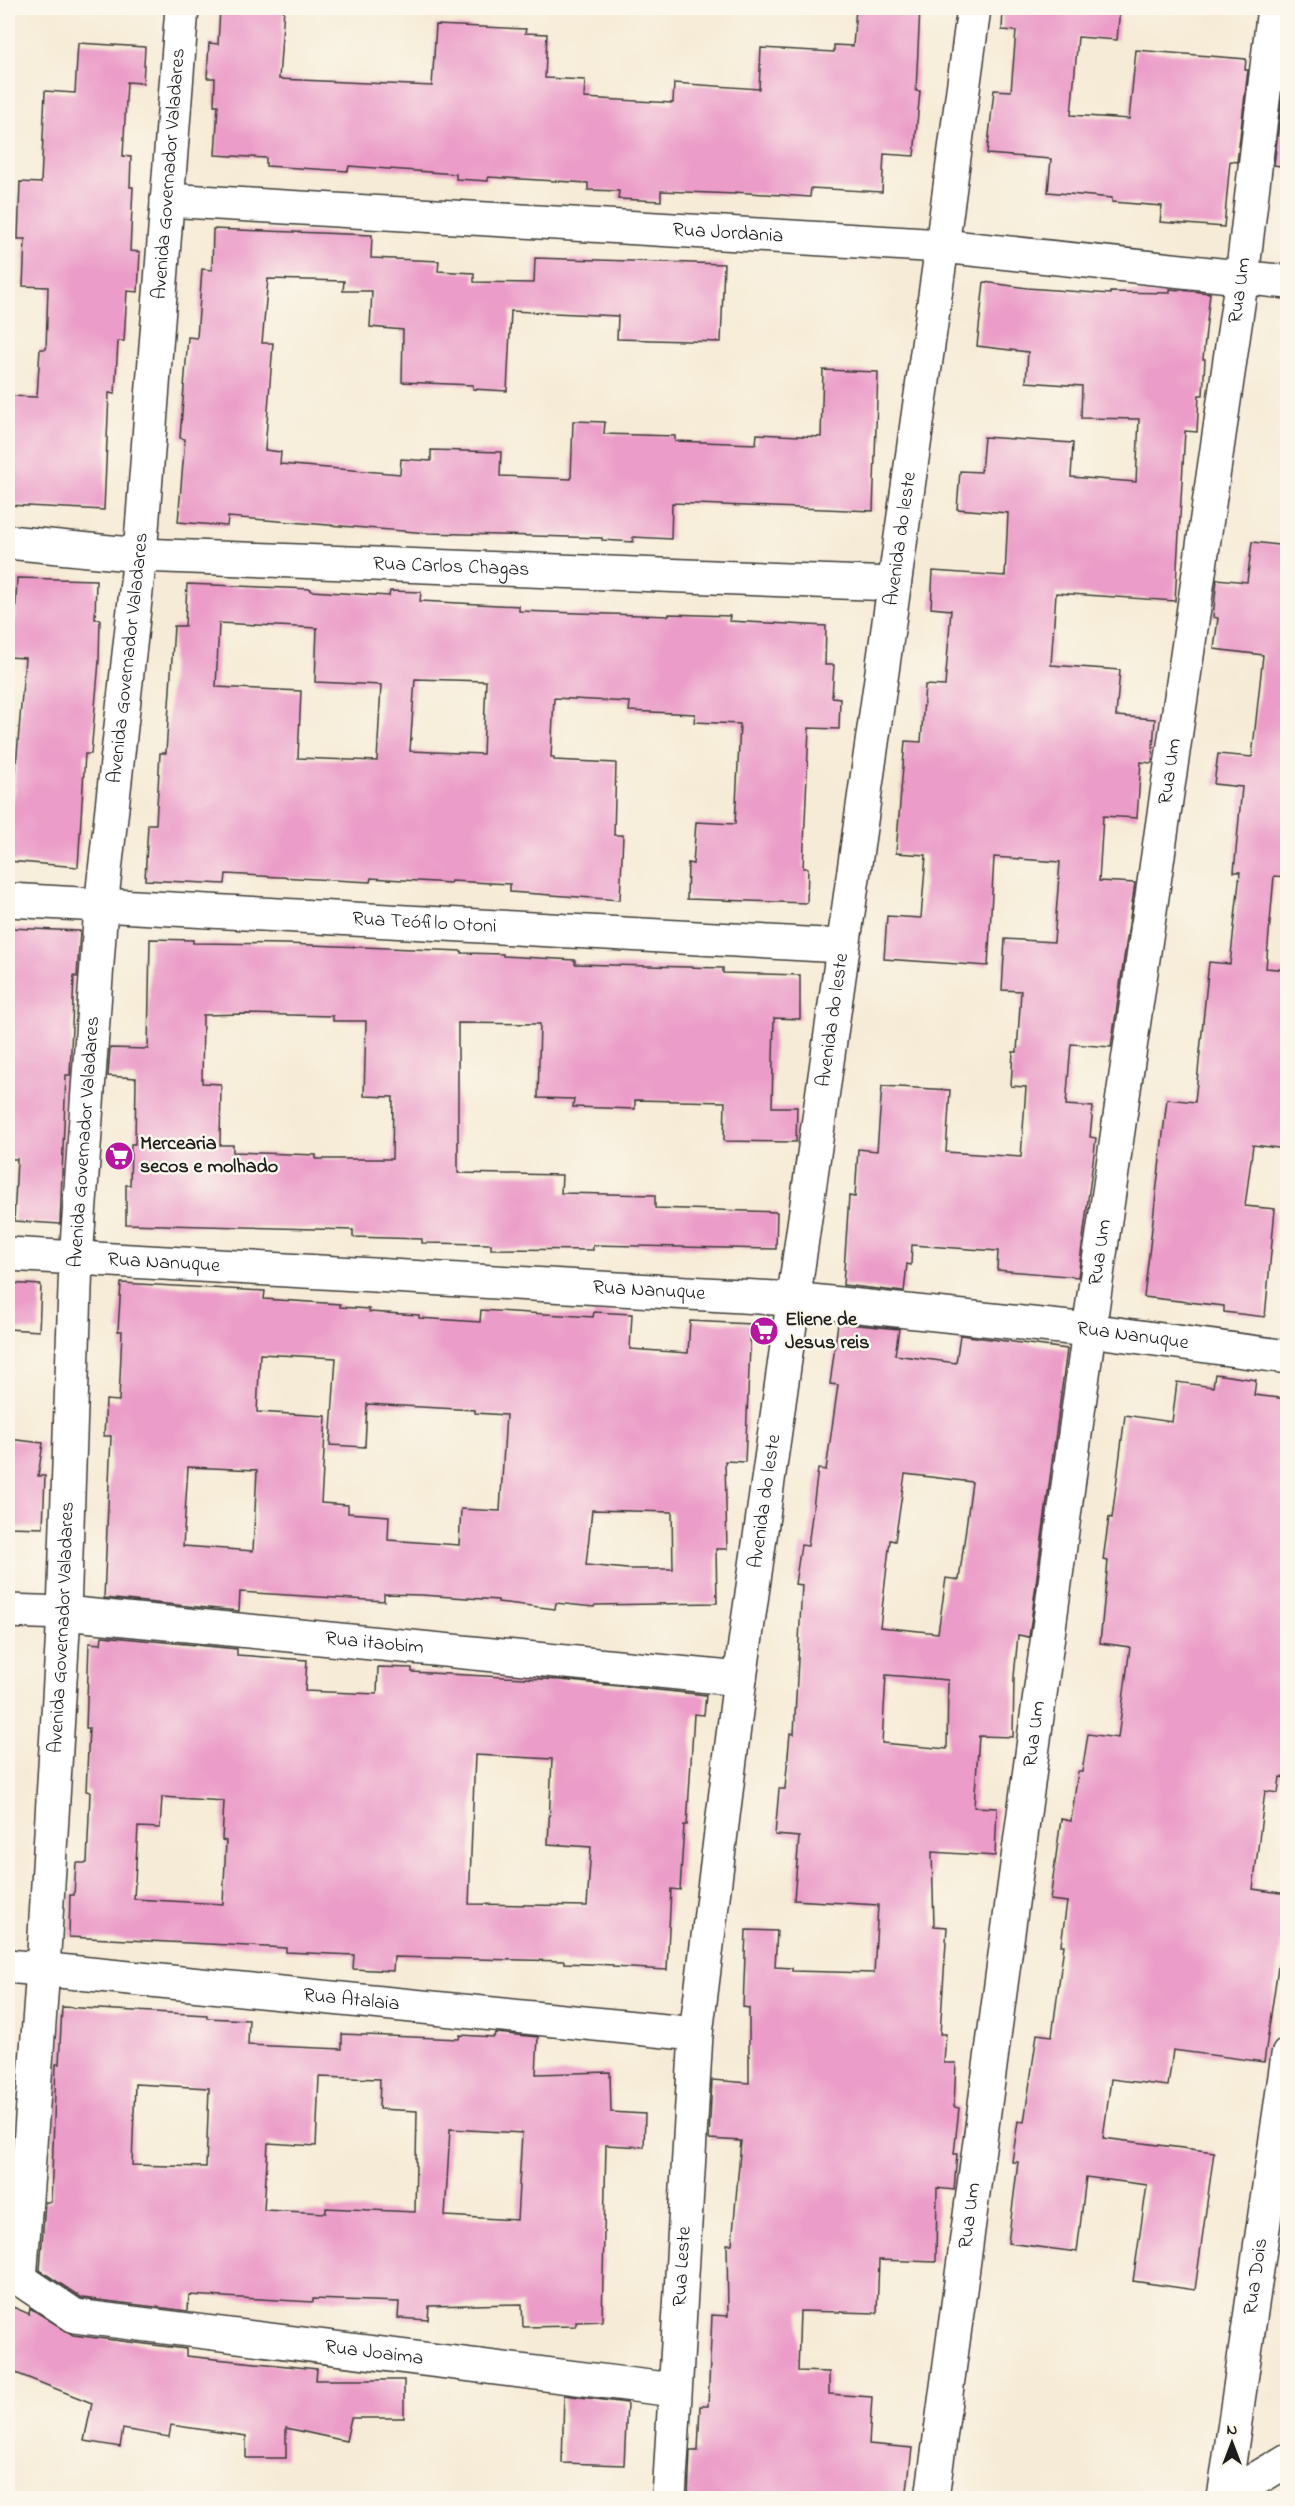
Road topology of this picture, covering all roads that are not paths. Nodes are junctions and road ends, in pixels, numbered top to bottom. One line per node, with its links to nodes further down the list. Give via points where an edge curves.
1 (182, 8): 4 (street, Avenida Governador Valadares)
2 (974, 8): 5 (street, Avenida do leste)
3 (1274, 8): 6 (street, Rua Um)
4 (167, 200): 5 (street, Rua Jordania); 9 (street, Avenida Governador Valadares)
5 (942, 246): 6 (street, Rua Jordania); 10 (street, Avenida do leste)
6 (1242, 277): 7 (street, Rua Jordania); 17 (street, Rua Um)
7 (1287, 282)
8 (8, 542): 9 (street, Rua Carlos Chagas)
9 (140, 555): 10 (street, Rua Carlos Chagas); 12 (street, Avenida Governador Valadares)
10 (894, 584): 13 (street, Avenida do leste)
11 (8, 900): 12 (street, Rua Teófilo Otoni)
12 (101, 907): 13 (street, Rua Teófilo Otoni); 15 (street, Avenida Governador Valadares)
13 (842, 946): 16 (street, Avenida do leste)
14 (8, 1254): 15 (street, Rua Nanuque)
15 (76, 1259): 16 (street, Rua Nanuque); 20 (street, Avenida Governador Valadares)
16 (792, 1299): 17 (street, Rua Nanuque); 21 (street, Avenida do leste)
17 (1089, 1330): 18 (street, Rua Nanuque); 30 (street, Rua Um)
18 (1287, 1357)
19 (8, 1611): 20 (street, Rua itaobim)
20 (64, 1613): 21 (street, Rua itaobim); 23 (street, Avenida Governador Valadares)
21 (740, 1679): 24 (street, Avenida do leste)
22 (8, 1966): 23 (street, Rua Atalaia)
23 (43, 1969): 24 (street, Rua Atalaia); 26 (street, Avenida Governador Valadares)
24 (696, 2034): 27 (street, Rua Leste)
25 (1287, 2055): 31 (street, Rua Dois)
26 (14, 2276): 27 (street, Rua Joaima, via 75,2316)
27 (674, 2390): 29 (street, Rua Leste)
28 (1287, 2460): 31 (street)
29 (669, 2499)
30 (932, 2499)
31 (1224, 2499)

